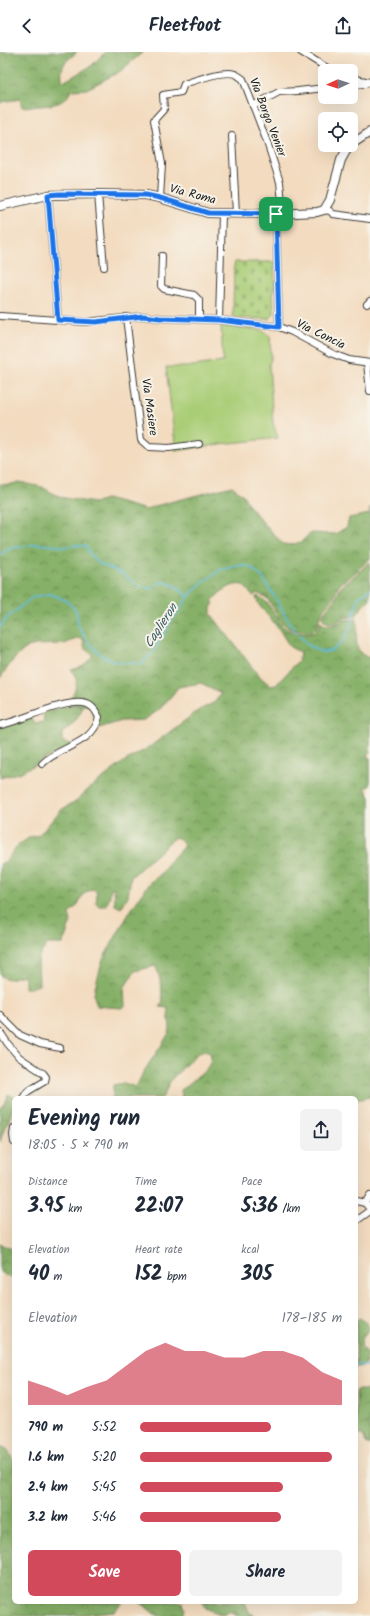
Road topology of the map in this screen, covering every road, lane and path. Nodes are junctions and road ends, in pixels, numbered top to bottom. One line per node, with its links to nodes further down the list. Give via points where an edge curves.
1 (301, 52): 2 (street)
2 (321, 64)
3 (358, 80): 4 (street)
4 (369, 82): 5 (street)
5 (358, 84)
6 (318, 89): 7 (street, via 278,92)
7 (253, 106): 12 (street, Via Borgo Venier, via 243,79 232,73 202,77 184,84 181,92 163,95 164,109 154,120 162,164); 17 (street, Via Borgo Venier, via 280,182)
8 (370, 132): 14 (main road, via 346,151 330,200)
9 (232, 136): 16 (street)
10 (98, 194): 11 (main road, Via Roma); 12 (main road, Via Roma, via 146,195); 20 (street)
11 (48, 195): 13 (main road, Via Roma); 24 (street)
12 (160, 198): 15 (main road, Via Roma, via 192,209)
13 (0, 206)
14 (324, 210): 17 (main road, Via Roma); 18 (street, via 333,214)
15 (222, 214): 16 (main road, Via Roma); 25 (street)
16 (236, 214): 17 (main road, Via Roma)
17 (279, 214): 26 (street, Via Borgo Venier)
18 (370, 219)
19 (162, 256): 23 (street, via 161,286 164,289 194,295 200,300)
20 (104, 267)
21 (0, 316): 24 (street, Via Concia)
22 (126, 317): 23 (street, Via Concia); 24 (street, Via Concia, via 96,322); 29 (street, Via Masiere, via 141,440 149,447 169,448)
23 (199, 319): 25 (street, Via Concia)
24 (58, 320)
25 (219, 320): 26 (street, Via Concia)
26 (279, 327): 27 (street, Via Concia, via 333,354)
27 (366, 363): 28 (street)
28 (370, 391)
29 (199, 444)
30 (0, 725): 31 (street, via 62,704 80,702 91,706 99,717 90,735 46,759)
31 (42, 764)
32 (0, 1015): 34 (street, via 20,1035 40,1044)
33 (0, 1032): 35 (street, via 18,1057 46,1077 45,1081)
34 (60, 1048)
35 (24, 1096)
36 (370, 1196): 38 (street)
37 (358, 1201): 38 (street)
38 (365, 1203): 39 (street)
39 (370, 1210): 40 (street)
40 (358, 1219)

